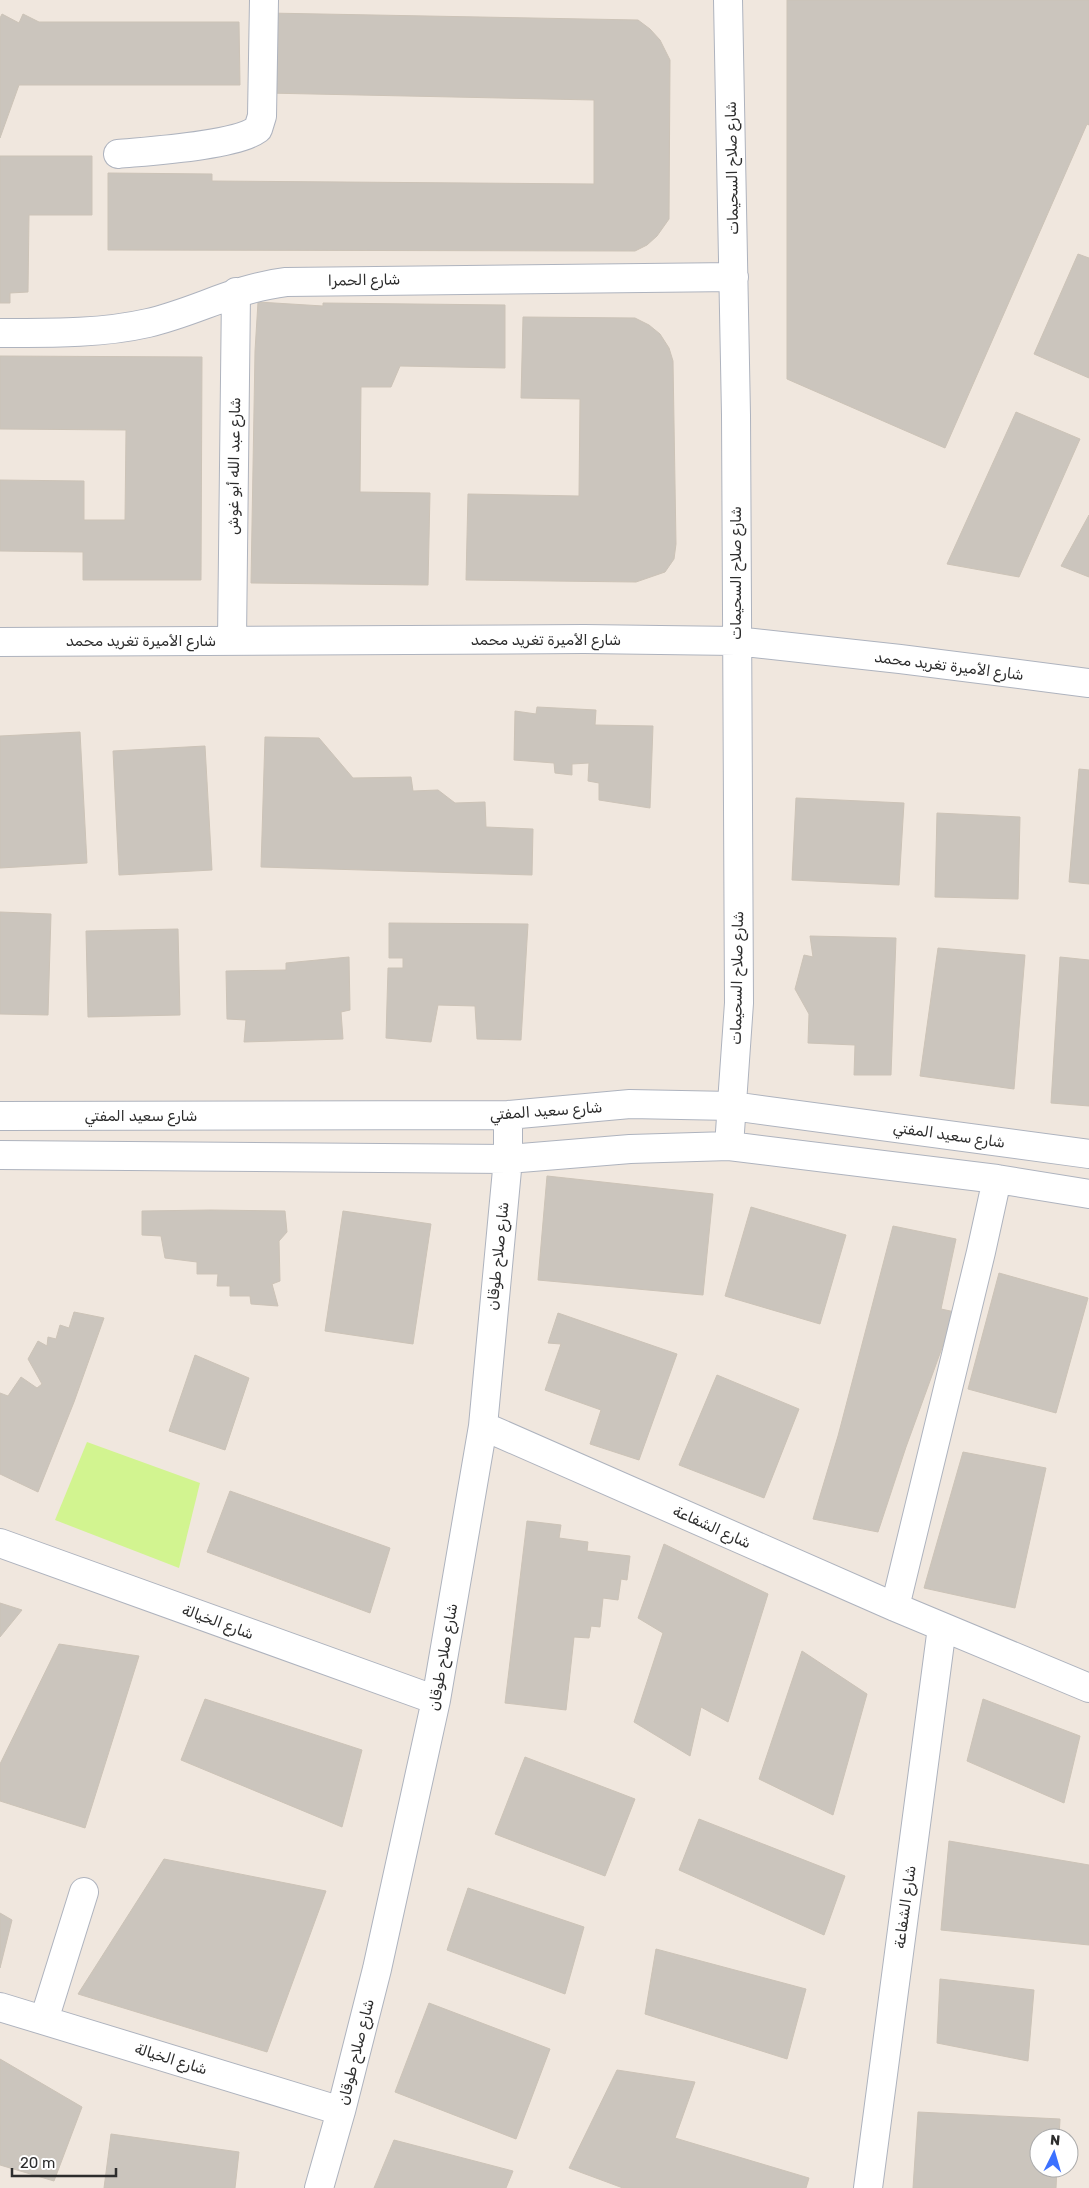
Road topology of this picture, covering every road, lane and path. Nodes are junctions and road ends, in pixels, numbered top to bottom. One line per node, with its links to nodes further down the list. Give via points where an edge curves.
1 (264, 0): 3 (street, via 262,116 258,129 209,143)
2 (728, 0): 4 (street, شارع صلاح السحيمات)
3 (118, 154)
4 (734, 277): 5 (street, شارع الحمرا, via 322,281 260,285); 8 (street, شارع صلاح السحيمات)
5 (236, 292): 6 (street, شارع الحمرا, via 131,326); 7 (street, شارع عبد الله أبو غوش)
6 (0, 333)
7 (232, 640): 8 (street, شارع الأميرة تغريد محمد); 9 (street, شارع الأميرة تغريد محمد)
8 (736, 641): 10 (street, شارع الأميرة تغريد محمد); 11 (street, شارع صلاح السحيمات, via 739,1003)
9 (0, 642)
10 (1089, 684)
11 (732, 1106): 12 (street, شارع سعيد المفتي, via 630,1104); 14 (street, شارع صلاح السحيمات); 15 (street, شارع سعيد المفتي)
12 (508, 1115): 13 (street, شارع سعيد المفتي); 17 (street, شارع صلاح طوقان)
13 (0, 1116)
14 (729, 1146): 17 (street, via 630,1149); 18 (street)
15 (1089, 1154)
16 (0, 1155): 17 (street)
17 (508, 1159): 20 (street, شارع صلاح طوقان)
18 (997, 1179): 19 (street); 22 (street)
19 (1089, 1194)
20 (483, 1426): 22 (street, شارع الشفاعة); 25 (street, شارع صلاح طوقان)
21 (0, 1543): 25 (street, شارع الخيالة)
22 (895, 1607): 23 (street, شارع الشفاعة)
23 (942, 1626): 24 (street, شارع الشفاعة); 31 (street, شارع الشفاعة)
24 (1089, 1688)
25 (436, 1700): 29 (street, شارع صلاح طوقان, via 377,1969)
26 (84, 1892): 28 (street)
27 (0, 2007): 28 (street, شارع الخيالة)
28 (44, 2020): 29 (street, شارع الخيالة)
29 (341, 2111): 30 (street, شارع صلاح طوقان)
30 (319, 2188)
31 (868, 2188)

